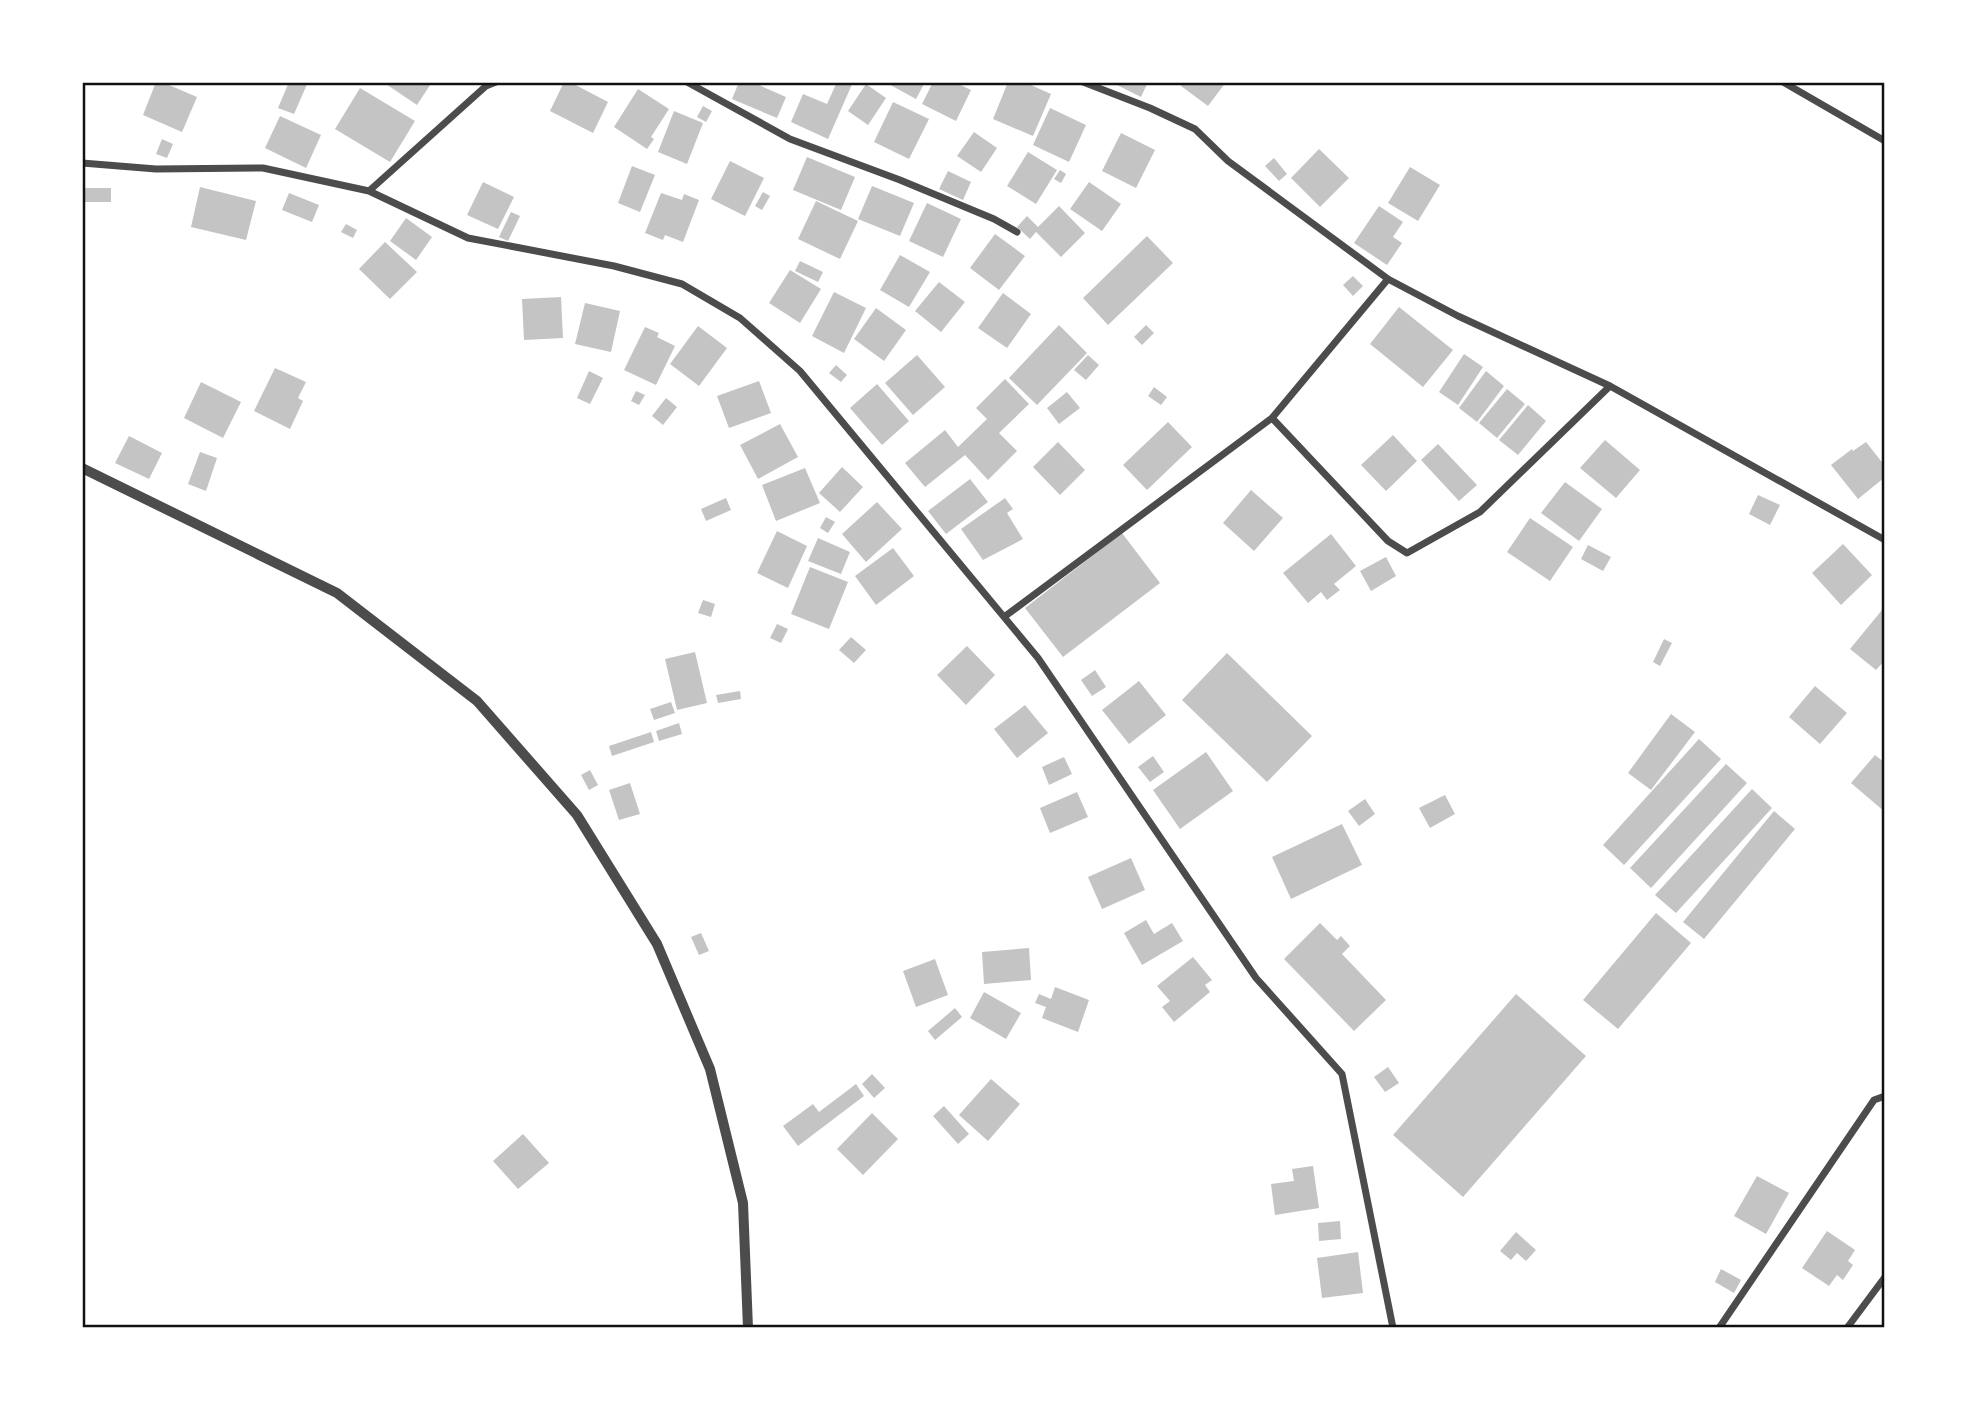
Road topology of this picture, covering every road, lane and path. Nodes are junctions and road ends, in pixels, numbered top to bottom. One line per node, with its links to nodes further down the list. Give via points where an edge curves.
1 (496, 82): 5 (street)
2 (687, 82): 9 (street, via 790,139 900,180)
3 (1083, 82): 10 (street, via 1195,129 1228,161)
4 (1783, 82): 6 (street)
5 (485, 84): 8 (street)
6 (1885, 141)
7 (82, 163): 8 (street, via 156,169 263,168)
8 (369, 191): 15 (street, via 467,238 682,284 740,318 800,371)
9 (1017, 232)
10 (1388, 279): 11 (street); 12 (street)
11 (1610, 386): 12 (street, via 1480,512 1407,553 1388,541); 14 (street)
12 (1272, 418): 15 (street)
13 (82, 468): 18 (street, via 337,593 477,701 577,815 657,944 710,1069 743,1203)
14 (1885, 540)
15 (1004, 617): 19 (street, via 1038,658 1256,978 1342,1074)
16 (1885, 1096): 20 (street, via 1874,1100)
17 (1885, 1277): 21 (street)
18 (748, 1328)
19 (1393, 1328)
20 (1719, 1328)
21 (1847, 1328)

